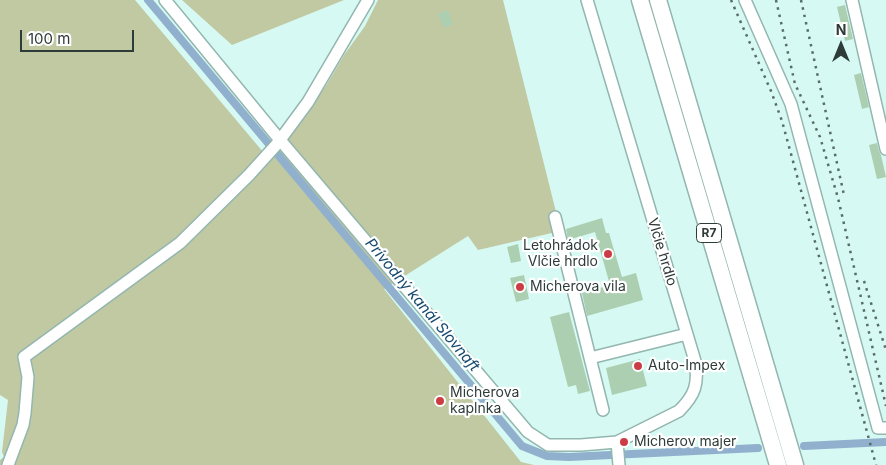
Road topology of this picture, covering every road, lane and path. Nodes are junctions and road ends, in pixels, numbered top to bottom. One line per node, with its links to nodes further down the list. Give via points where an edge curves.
1 (165, 0): 9 (street)
2 (368, 0): 9 (street, via 308,102)
3 (587, 0): 12 (street, Vlčie hrdlo)
4 (640, 0): 19 (highway, R7)
5 (658, 0): 20 (highway, R7)
6 (745, 0): 15 (street, via 791,104 878,428)
7 (852, 0): 8 (street)
8 (884, 133): 10 (street)
9 (279, 142): 16 (street, via 528,432 548,445); 18 (street, via 180,243 25,356 28,377 25,414)
10 (886, 149)
11 (554, 217): 13 (street)
12 (687, 334): 13 (street); 16 (street, Vlčie hrdlo, via 697,372 692,396 679,411)
13 (590, 358): 14 (street)
14 (603, 410)
15 (886, 428)
16 (617, 445): 17 (street)
17 (619, 463)
18 (8, 465)
19 (778, 465)
20 (795, 465)

